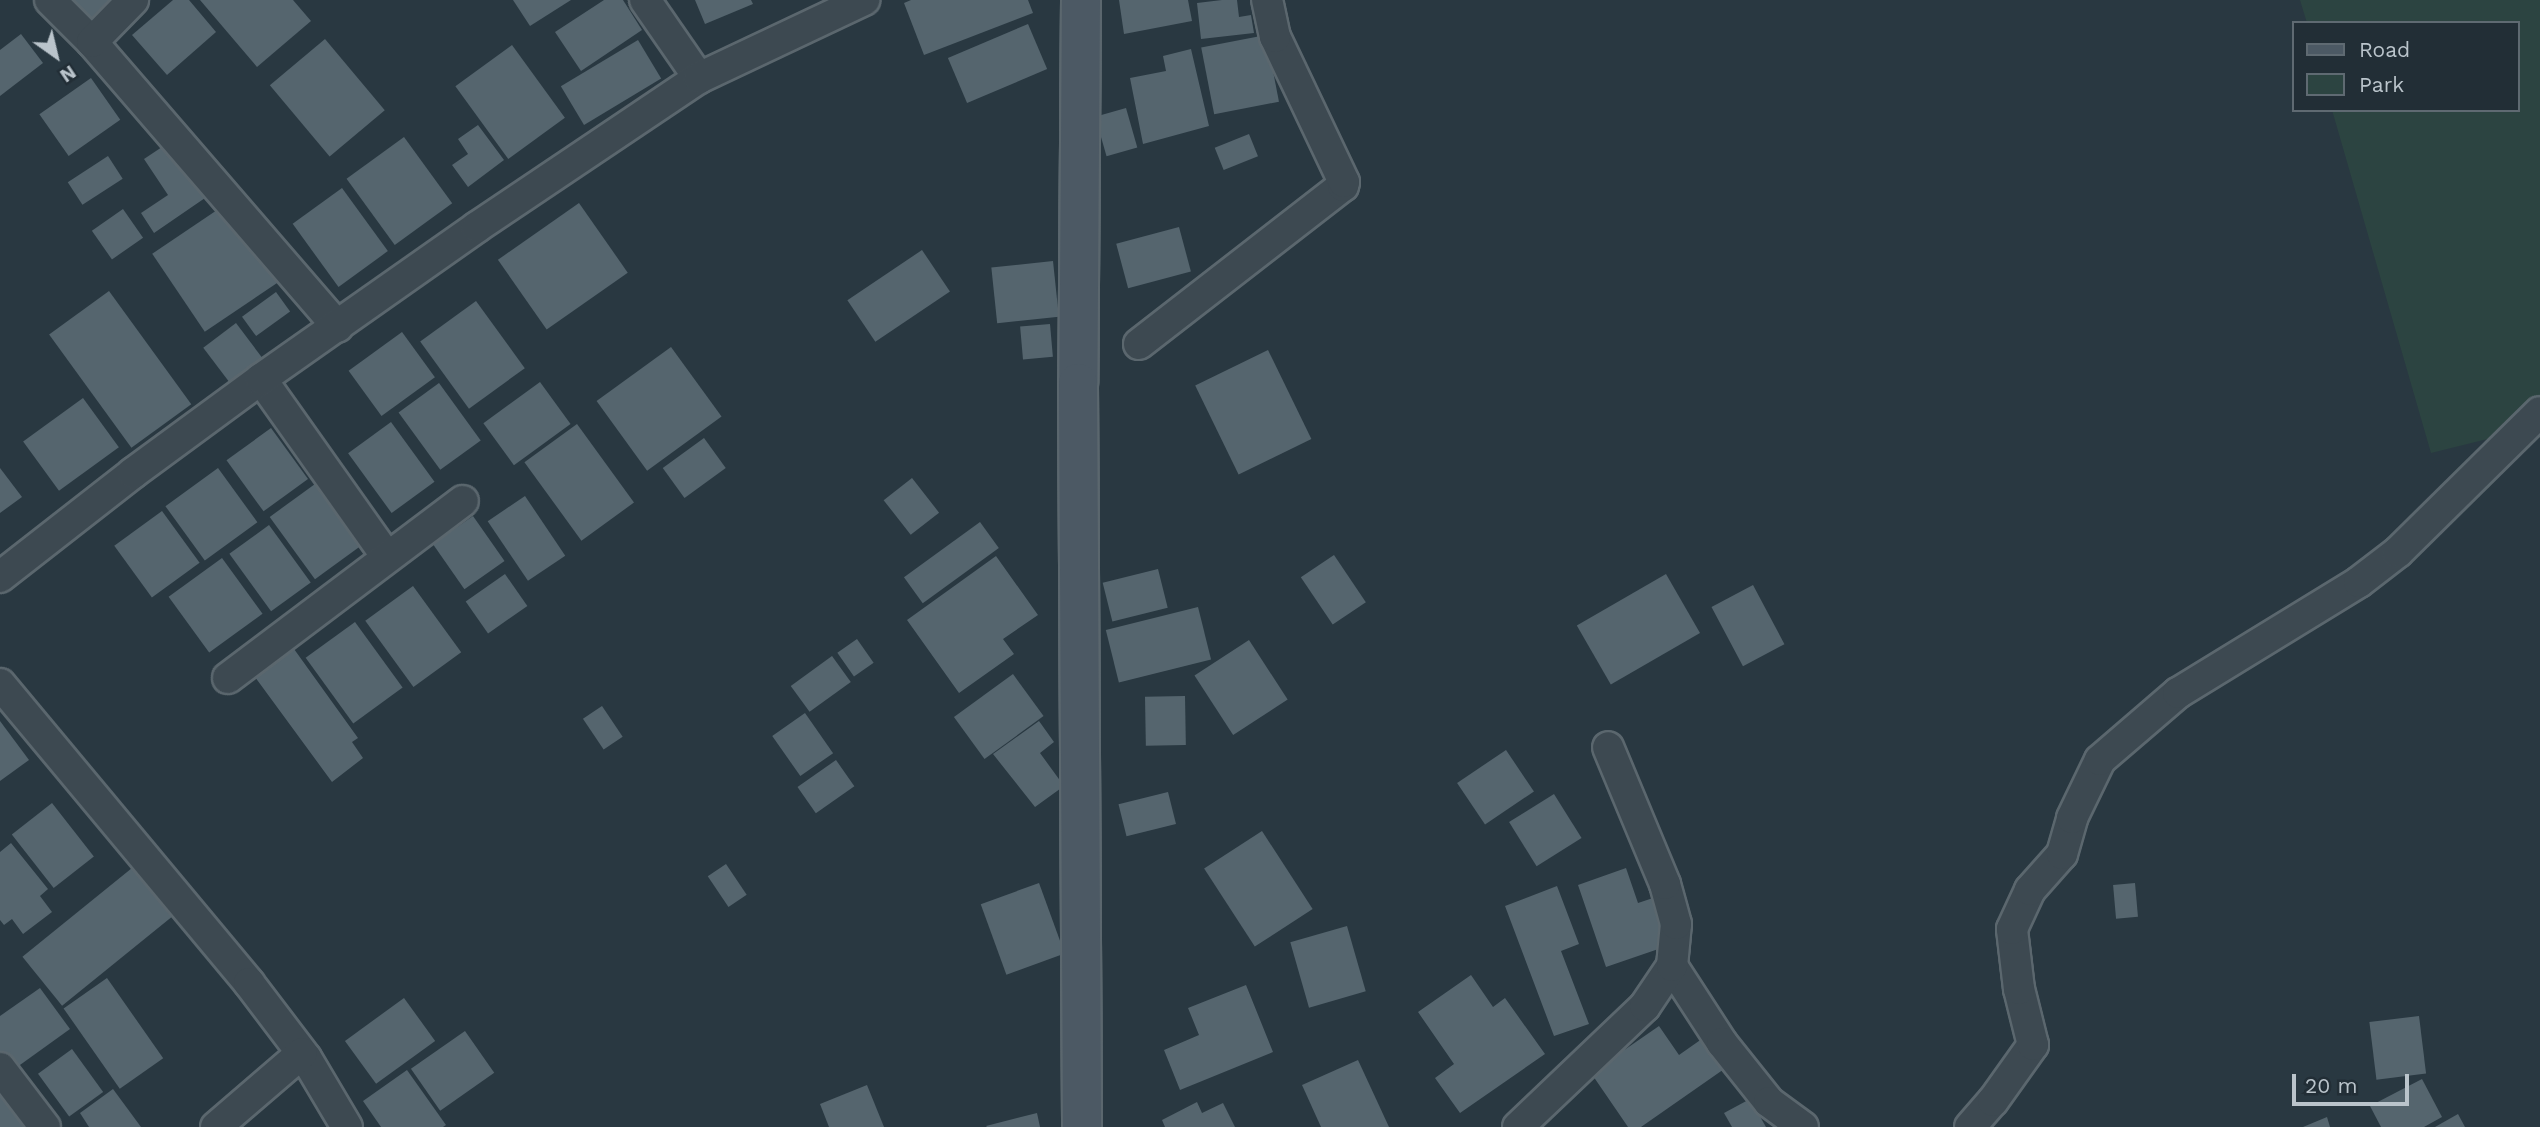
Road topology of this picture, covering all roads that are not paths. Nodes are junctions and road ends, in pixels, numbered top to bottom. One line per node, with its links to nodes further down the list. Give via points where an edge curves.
1 (50, 0): 7 (street)
2 (133, 0): 7 (street)
3 (645, 0): 8 (street)
4 (864, 0): 8 (street)
5 (1081, 0): 25 (street)
6 (1267, 0): 10 (street, via 1275,37 1343,186)
7 (92, 41): 9 (street)
8 (699, 78): 9 (street)
9 (338, 327): 11 (street)
10 (1139, 344)
11 (261, 379): 14 (street); 15 (street)
12 (2540, 412): 28 (street, via 2398,552 2359,582 2178,693 2100,760 2072,818 2062,854 2030,890 2012,929 2019,989 2033,1045)
13 (463, 501): 14 (street)
14 (387, 557): 16 (street)
15 (0, 577)
16 (228, 678)
17 (0, 684): 20 (street)
18 (1608, 747): 19 (street, via 1665,884 1676,924)
19 (1672, 965): 26 (street, via 1645,1006); 27 (street, via 1722,1043 1769,1102)
20 (302, 1053): 23 (street); 24 (street)
21 (0, 1068): 22 (street)
22 (45, 1127)
23 (216, 1127)
24 (347, 1127)
25 (1082, 1127)
26 (1518, 1127)
27 (1803, 1127)
28 (1970, 1127)

